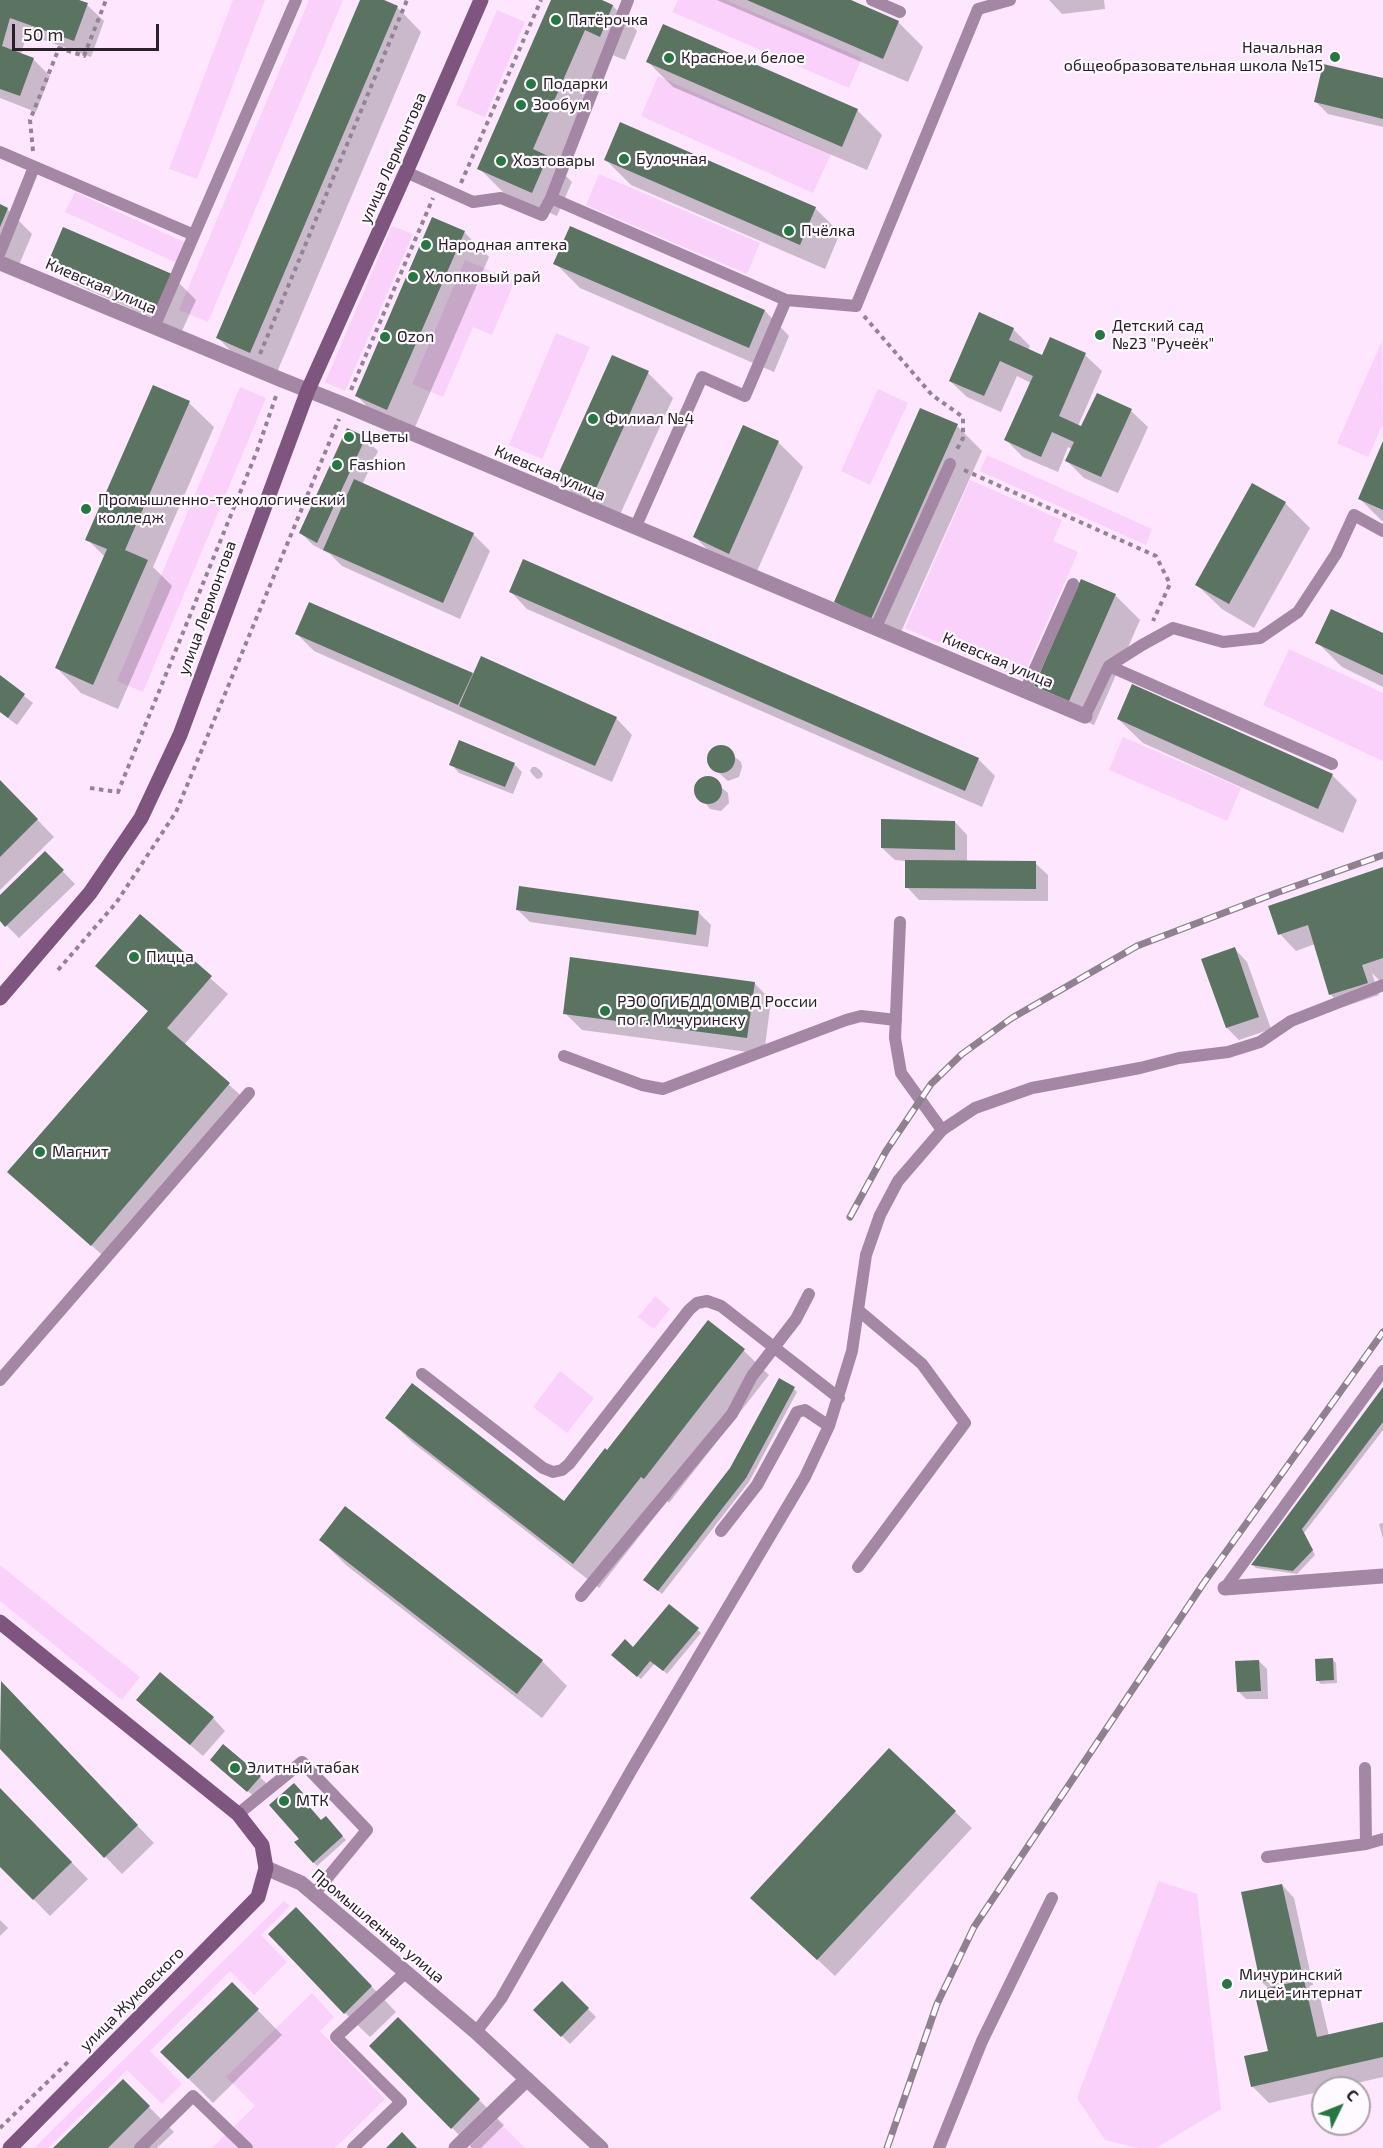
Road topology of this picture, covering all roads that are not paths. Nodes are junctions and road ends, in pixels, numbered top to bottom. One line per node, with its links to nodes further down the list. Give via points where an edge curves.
1 (296, 0): 11 (lane)
2 (481, 0): 9 (street, улица Лермонтова)
3 (628, 0): 10 (lane)
4 (872, 0): 6 (lane)
5 (1010, 0): 14 (lane, via 978,9 856,306)
6 (900, 12)
7 (0, 152): 8 (lane)
8 (34, 167): 11 (lane); 12 (lane)
9 (406, 172): 10 (lane, via 473,202 501,198 542,215); 16 (street, улица Лермонтова)
10 (551, 198): 14 (lane)
11 (194, 235): 15 (lane)
12 (0, 252)
13 (0, 263): 15 (street, Киевская улица)
14 (786, 300): 18 (lane, via 745,396 702,377)
15 (154, 327): 16 (street, Киевская улица)
16 (308, 390): 18 (street, Киевская улица); 28 (street, улица Лермонтова, via 180,735 141,818 90,893)
17 (950, 464): 21 (lane)
18 (635, 528): 21 (street, Киевская улица)
19 (1383, 531): 22 (lane, via 1354,514 1336,554 1298,612 1260,638 1223,642 1173,628)
20 (1073, 584): 23 (lane)
21 (875, 629): 23 (street, Киевская улица)
22 (1109, 666): 24 (lane); 25 (lane)
23 (1025, 691): 24 (street, Киевская улица)
24 (1085, 716)
25 (1332, 764)
26 (900, 922): 29 (lane)
27 (1383, 985): 32 (lane, via 1291,1020 1260,1042 1228,1052 1032,1088 975,1108)
28 (0, 998)
29 (896, 1020): 30 (lane, via 861,1016 846,1020 663,1089); 32 (lane, via 901,1073)
30 (564, 1056)
31 (249, 1093): 38 (lane)
32 (942, 1130): 34 (lane, via 898,1181 880,1215 866,1255)
33 (809, 1294): 35 (lane)
34 (858, 1310): 39 (lane, via 852,1351); 42 (lane, via 922,1364 965,1423)
35 (774, 1347): 37 (lane, via 721,1306 707,1301 697,1303 569,1464 553,1472); 39 (lane); 45 (lane, via 752,1376 732,1414)
36 (1383, 1371): 44 (lane)
37 (422, 1374)
38 (0, 1380)
39 (838, 1398): 40 (lane)
40 (829, 1426): 41 (lane, via 805,1410 797,1412 757,1485); 56 (lane, via 805,1477 501,1999)
41 (721, 1531)
42 (858, 1567)
43 (1383, 1576): 44 (street)
44 (1225, 1588)
45 (581, 1596)
46 (0, 1623): 48 (street)
47 (1365, 1768): 50 (lane)
48 (238, 1814): 52 (street, via 262,1845); 53 (lane, via 302,1762 368,1830)
49 (1383, 1839): 50 (lane)
50 (1366, 1844): 51 (lane)
51 (1267, 1857)
52 (266, 1868): 53 (street, Промышленная улица, via 301,1883); 58 (street, улица Жуковского, via 258,1897)
53 (314, 1894): 55 (street, Промышленная улица)
54 (1052, 1898): 64 (lane, via 982,2041)
55 (405, 1973): 56 (street, Промышленная улица); 61 (lane, via 336,2037 400,2102)
56 (476, 2032): 57 (street, Промышленная улица)
57 (527, 2079): 62 (street); 63 (street, Промышленная улица)
58 (10, 2148)
59 (140, 2148): 60 (lane, via 193,2096)
60 (247, 2148)
61 (353, 2148)
62 (456, 2148)
63 (601, 2148)
64 (939, 2148)

